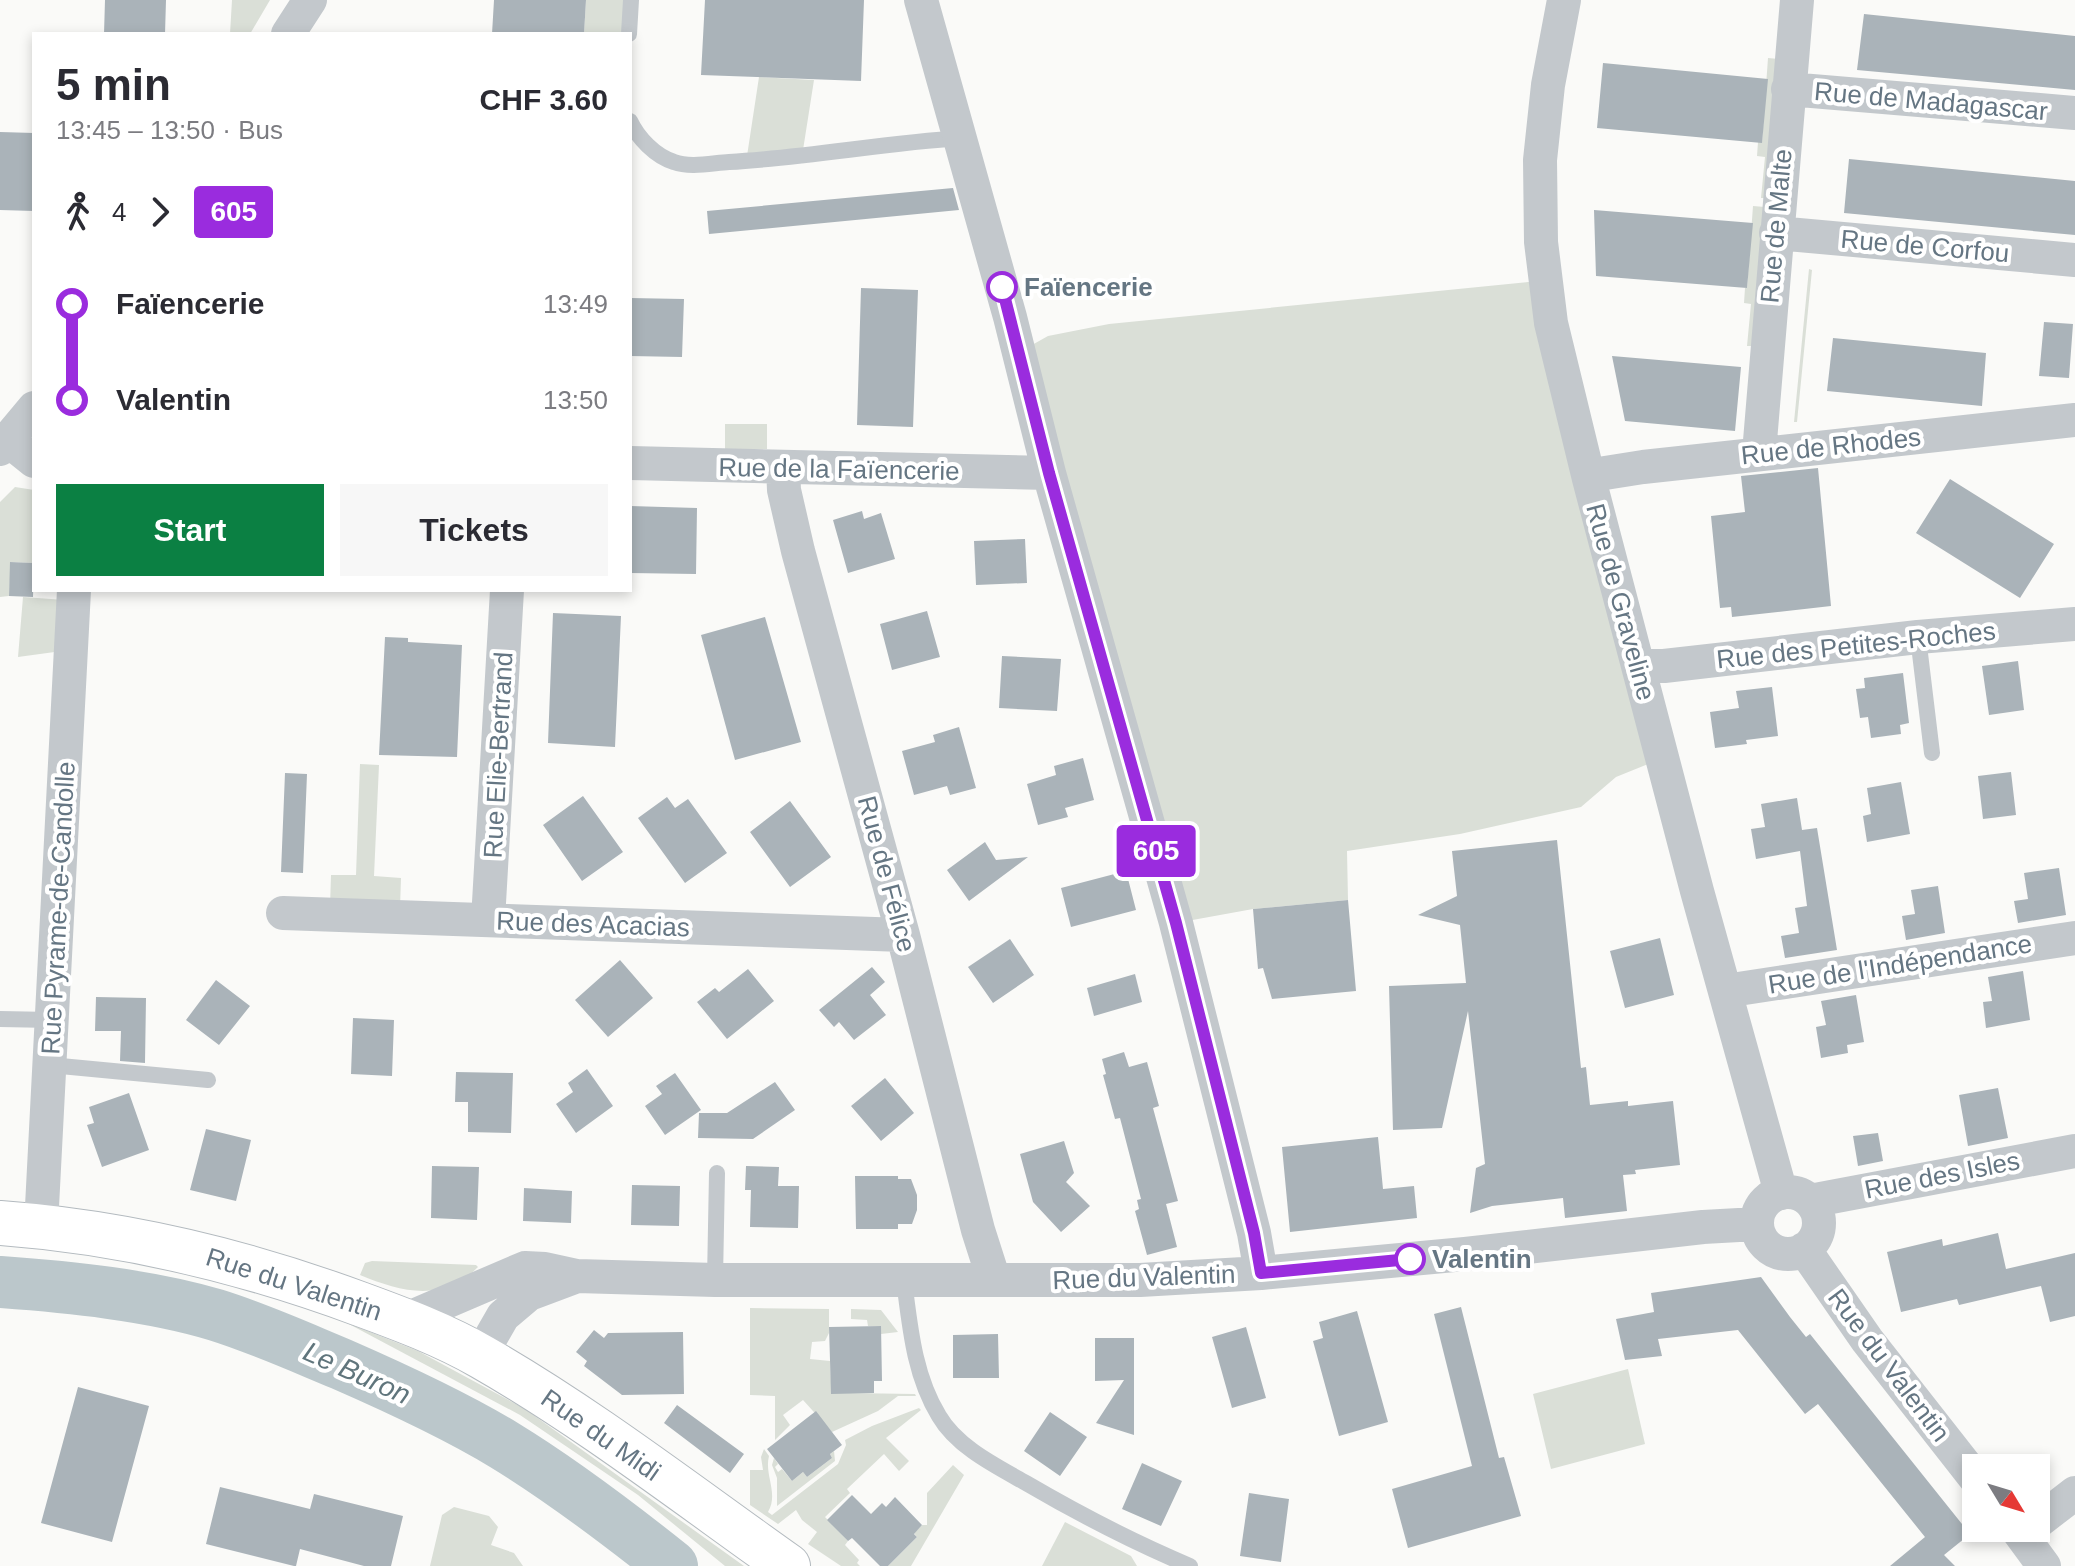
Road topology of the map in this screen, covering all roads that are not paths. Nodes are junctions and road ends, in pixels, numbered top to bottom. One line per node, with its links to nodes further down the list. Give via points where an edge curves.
1 (310, 0): 6 (street)
2 (631, 0): 7 (lane)
3 (921, 0): 11 (street)
4 (1564, 0): 22 (street, Rue de Graveline, via 1543,130 1541,229 1551,323)
5 (1797, 0): 8 (street, Rue de Malte)
6 (289, 32)
7 (629, 32)
8 (1788, 89): 9 (street, Rue de Madagascar); 12 (street, Rue de Malte)
9 (2075, 113)
10 (632, 124): 11 (lane, via 657,152 688,165)
11 (961, 138): 21 (street)
12 (1776, 233): 13 (street, Rue de Corfou); 17 (street, Rue de Malte)
13 (2075, 260)
14 (32, 410): 16 (street)
15 (2075, 420): 17 (street, Rue de Rhodes)
16 (4, 444): 18 (street)
17 (1759, 453): 22 (street, Rue de Rhodes)
18 (32, 460)
19 (632, 463): 20 (street, Rue de la Faïencerie)
20 (783, 468): 21 (street, Rue de la Faïencerie); 31 (street, Rue de Félice, via 798,551)
21 (1049, 473): 44 (street, via 1176,923)
22 (1589, 479): 27 (street, Rue de Graveline)
23 (74, 592): 35 (street, Rue Pyrame-de-Candolle)
24 (507, 592): 30 (street, Rue Elie-Bertrand)
25 (2075, 624): 26 (street, Rue des Petites-Roches)
26 (1918, 637): 27 (street, Rue des Petites-Roches); 28 (lane)
27 (1638, 666): 33 (street, Rue de Graveline)
28 (1932, 753)
29 (283, 913): 30 (street, Rue des Acacias)
30 (488, 920): 31 (street, Rue des Acacias)
31 (903, 935): 48 (street, Rue de Félice)
32 (2075, 938): 33 (street, Rue de l'Indépendance)
33 (1725, 991): 40 (street, Rue de Graveline)
34 (0, 1019): 35 (lane)
35 (52, 1020): 36 (street, Rue Pyrame-de-Candolle)
36 (50, 1065): 37 (lane); 42 (street, Rue Pyrame-de-Candolle)
37 (208, 1080)
38 (2075, 1151): 40 (street, Rue des Isles)
39 (717, 1173): 46 (lane)
40 (1795, 1197): 41 (street, via 1763,1204); 43 (street, via 1815,1209 1819,1226)
41 (1757, 1224): 43 (street, via 1765,1244 1774,1250 1784,1254); 44 (street, Rue du Valentin)
42 (21, 1225): 49 (main road, Rue du Valentin, via 220,1258)
43 (1804, 1249): 51 (street, Rue du Valentin)
44 (1261, 1273): 48 (street, Rue du Valentin)
45 (577, 1276): 46 (street, Rue du Valentin); 49 (street, Rue du Valentin, via 525,1268); 50 (street, Rue du Valentin, via 529,1294 503,1316)
46 (715, 1280): 47 (street, Rue du Valentin)
47 (904, 1280): 48 (street, Rue du Valentin); 56 (lane, via 923,1385 951,1433 1064,1506)
48 (994, 1280)
49 (404, 1320): 50 (main road, Rue du Midi)
50 (480, 1356): 55 (main road, Rue du Midi)
51 (1962, 1461)
52 (2075, 1493): 53 (street)
53 (2050, 1510)
54 (2032, 1542): 57 (street)
55 (788, 1566)
56 (1190, 1566)
57 (2044, 1566)

